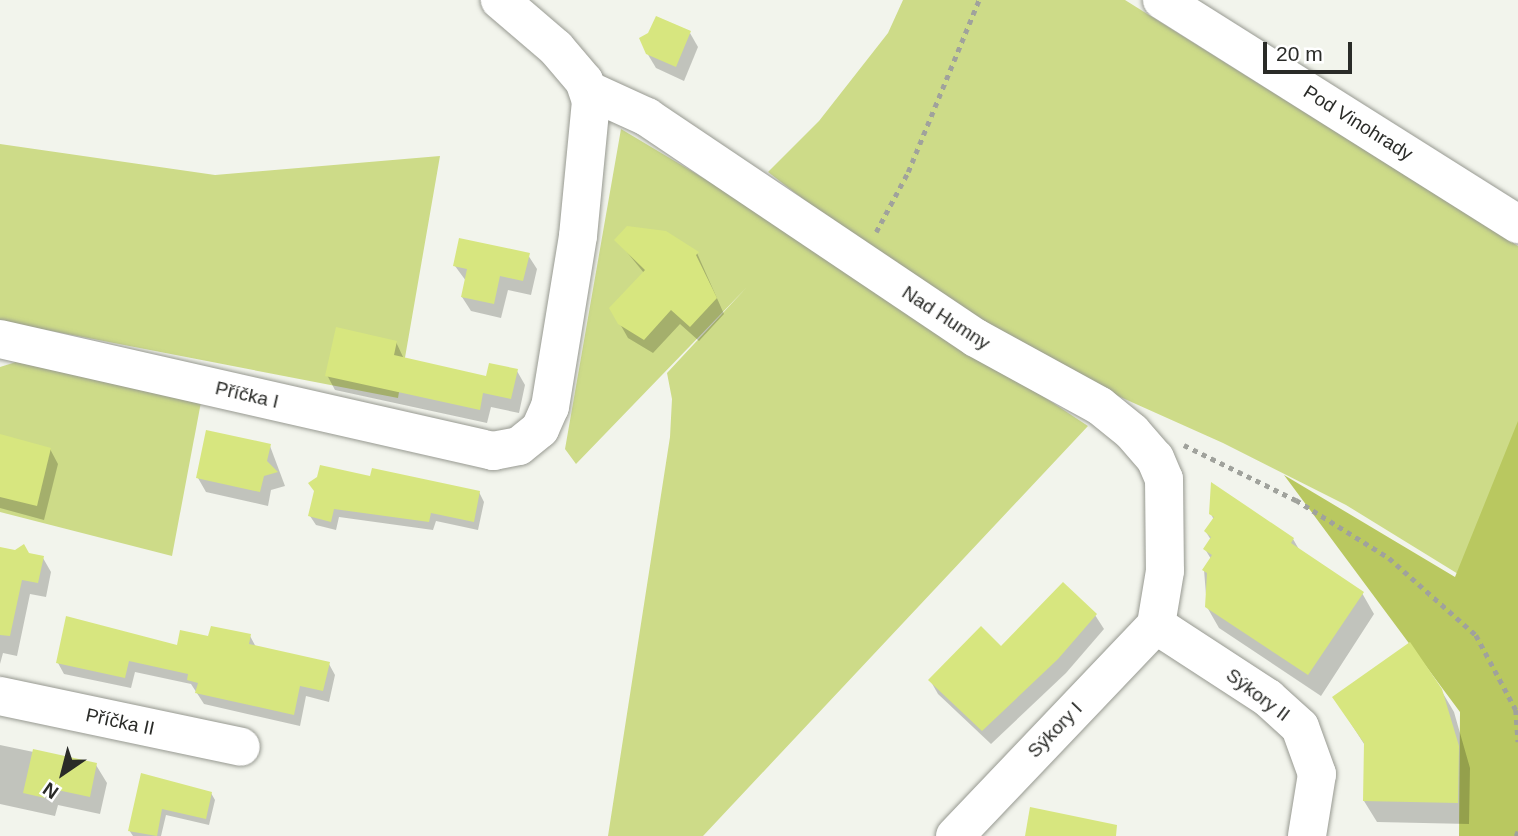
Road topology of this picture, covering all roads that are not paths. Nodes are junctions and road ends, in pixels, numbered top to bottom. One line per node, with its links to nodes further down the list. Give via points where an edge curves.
1 (500, 0): 3 (street, Nad Humny, via 556,48)
2 (1162, 0): 4 (street, Pod Vinohrady)
3 (590, 91): 5 (street, Příčka I, via 578,236 550,407 540,429 519,446 493,451); 6 (street, Nad Humny, via 647,117 976,338 1100,406 1132,432 1154,458 1164,479 1165,571)
4 (1518, 224)
5 (0, 340)
6 (1156, 625): 9 (street, Sýkory I); 10 (street, Sýkory II, via 1268,698 1300,727 1317,774)
7 (0, 696): 8 (street, Příčka II)
8 (241, 747)
9 (955, 836)
10 (1307, 836)

